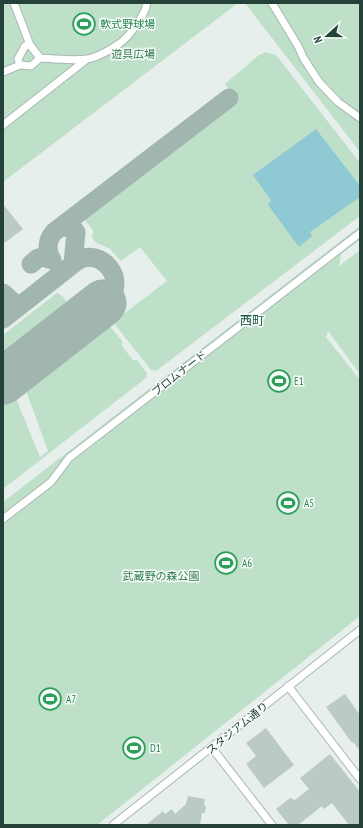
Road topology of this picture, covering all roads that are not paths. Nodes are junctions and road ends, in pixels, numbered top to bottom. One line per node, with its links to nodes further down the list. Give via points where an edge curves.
1 (14, 3): 4 (street)
2 (147, 3): 6 (street, via 146,10 120,44)
3 (272, 3): 9 (street, via 319,82 338,102)
4 (30, 45): 5 (street); 7 (street, via 25,46 18,59)
5 (40, 58): 6 (street); 7 (street, via 31,66)
6 (88, 59): 10 (street)
7 (20, 65): 8 (street)
8 (3, 72)
9 (360, 118)
10 (3, 125)
11 (360, 232): 12 (street, プロムナード, via 69,458 51,482)
12 (3, 519)
13 (360, 630): 14 (street, スタジアム通り)
14 (288, 686): 15 (street, スタジアム通り); 16 (street)
15 (212, 748): 17 (street, スタジアム通り); 18 (street)
16 (360, 779)
17 (113, 825)
18 (272, 825)

